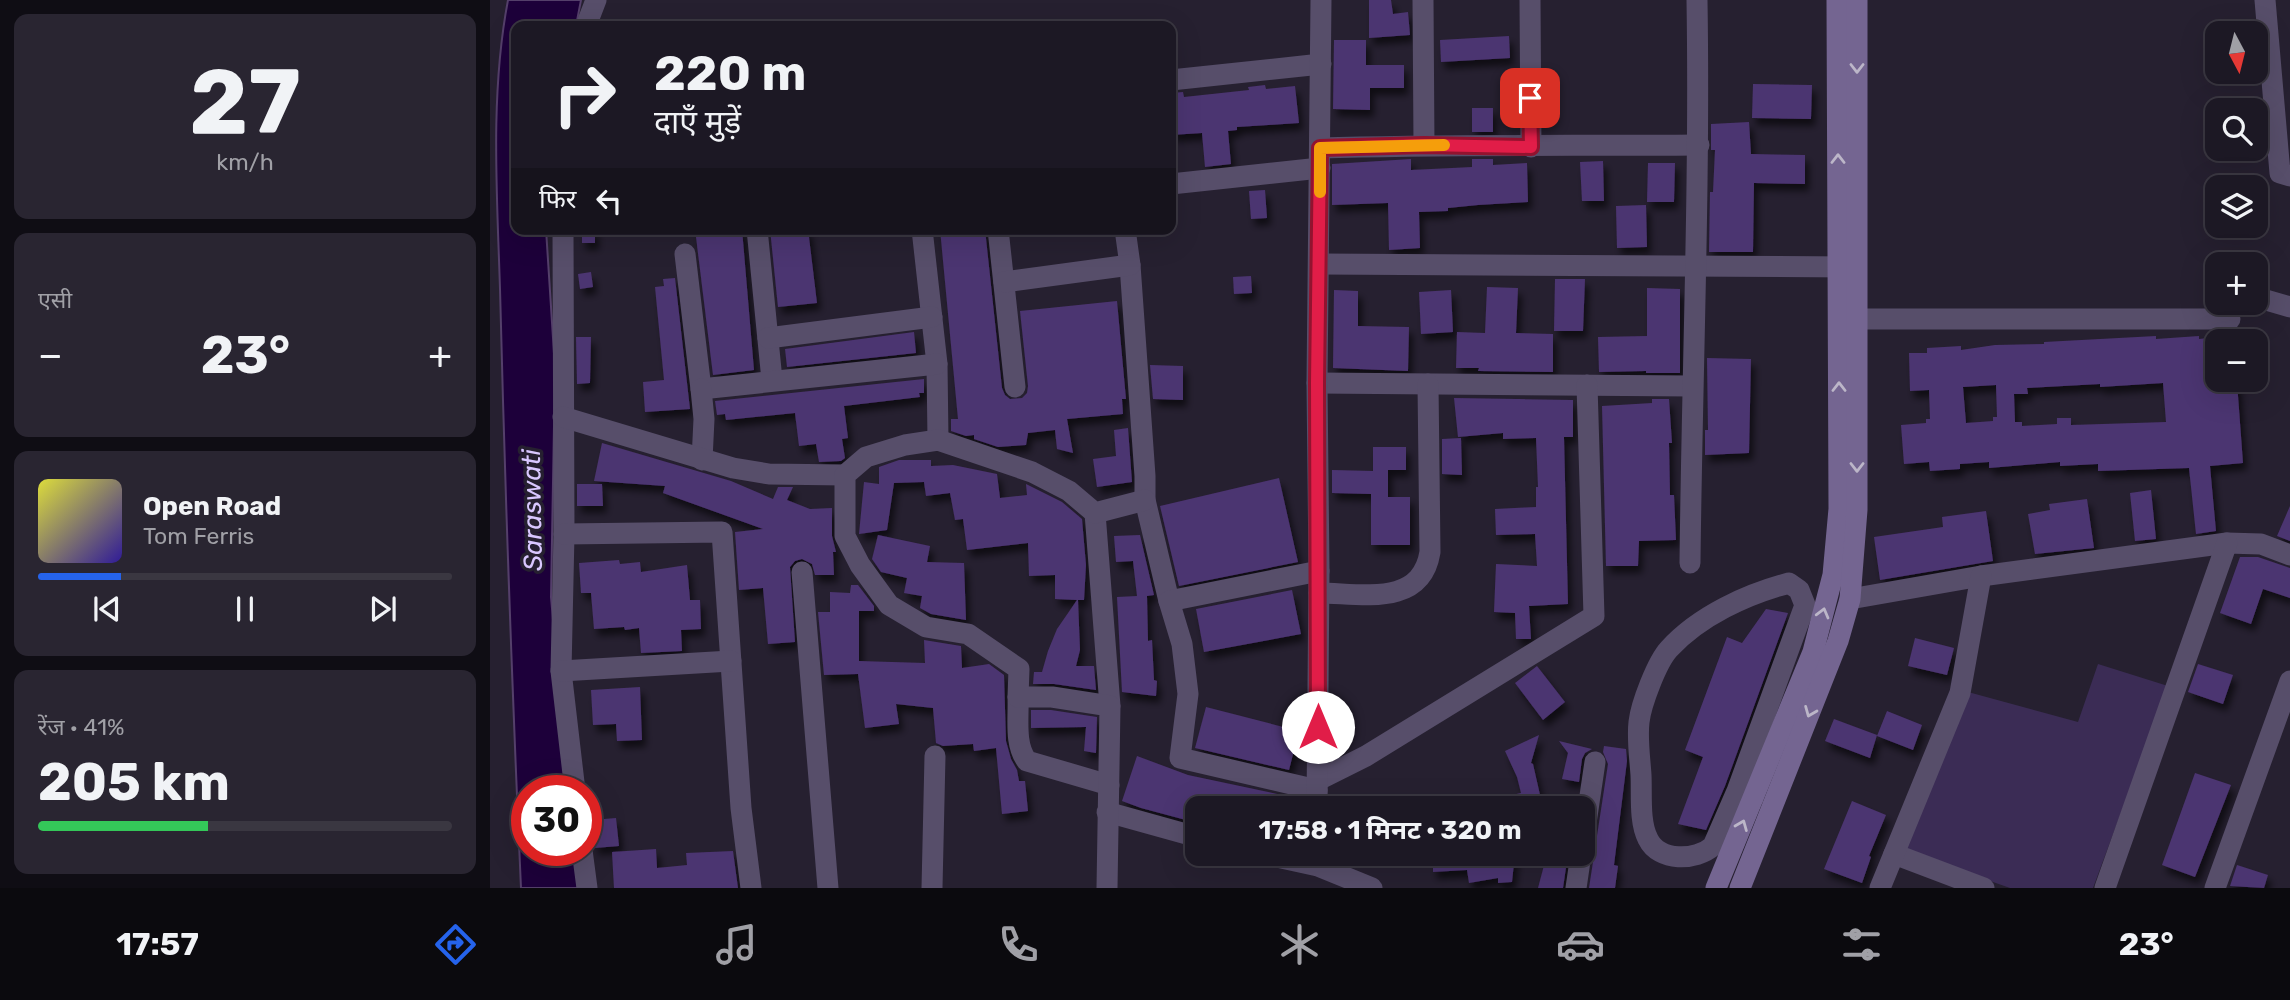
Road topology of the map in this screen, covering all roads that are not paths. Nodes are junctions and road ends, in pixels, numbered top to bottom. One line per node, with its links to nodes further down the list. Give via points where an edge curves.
1 (596, 0): 9 (street)
2 (1321, 0): 10 (street)
3 (1423, 0): 12 (street)
4 (1530, 0): 14 (street)
5 (1697, 0): 13 (street)
6 (1837, 0): 27 (street, one-way to 6)
7 (1857, 0): 27 (street, one-way to 27)
8 (2265, 0): 16 (street, via 2280,173)
9 (588, 21)
10 (1321, 64): 11 (street); 15 (street)
11 (1176, 79)
12 (1424, 145): 14 (street); 15 (street)
13 (1699, 145): 14 (street); 26 (street)
14 (1531, 147)
15 (1320, 158): 17 (street); 24 (street)
16 (2290, 176)
17 (1176, 183)
18 (563, 235): 43 (street)
19 (758, 235): 34 (street)
20 (923, 235): 31 (street)
21 (999, 235): 28 (street)
22 (1126, 235): 25 (street)
23 (685, 254): 42 (street)
24 (1320, 264): 26 (street); 37 (street)
25 (1130, 265): 28 (street); 47 (street)
26 (1694, 266): 27 (street); 40 (street)
27 (1848, 267): 32 (street); 50 (street, one-way to 27, via 1839,509)
28 (1004, 282): 41 (street)
29 (2268, 301): 30 (street)
30 (2290, 307)
31 (932, 317): 34 (street); 35 (street)
32 (1857, 319): 33 (street); 50 (street, one-way to 50)
33 (2230, 319)
34 (768, 338): 36 (street)
35 (937, 364): 36 (street); 44 (street)
36 (772, 380): 42 (street)
37 (1317, 383): 38 (street); 54 (street)
38 (1428, 384): 39 (street); 57 (street, via 1428,565 1404,590)
39 (1587, 385): 40 (street); 69 (street, via 1594,616 1366,756)
40 (1692, 386): 53 (street)
41 (1015, 387)
42 (701, 389): 45 (street)
43 (563, 416): 45 (street); 49 (street)
44 (938, 440): 46 (street, via 866,457); 48 (street, via 1032,472 1069,491)
45 (702, 460): 46 (street, via 760,473)
46 (845, 475): 63 (street, via 845,536 889,605 926,627 968,634 1019,669)
47 (1144, 500): 48 (street); 59 (street)
48 (1095, 513): 64 (street)
49 (564, 534): 60 (street, via 722,532); 61 (street)
50 (1846, 542): 58 (street); 70 (street, one-way to 50, via 1813,652)
51 (2227, 543): 52 (street, via 2261,544); 56 (street); 89 (street)
52 (2290, 555)
53 (1690, 563)
54 (1320, 571): 57 (street); 59 (street)
55 (802, 572): 81 (street)
56 (1981, 576): 58 (street); 74 (street, via 1960,693)
57 (1319, 593): 69 (street)
58 (1850, 599): 86 (street, one-way to 86, via 1838,641)
59 (1168, 601): 69 (street, via 1182,644 1188,694 1180,758)
60 (731, 661): 61 (street); 80 (street)
61 (561, 671): 67 (street)
62 (2290, 681): 90 (street)
63 (1018, 697): 64 (street); 68 (street, via 1019,741 1027,761)
64 (1110, 706): 68 (street)
65 (935, 756): 82 (street)
66 (1595, 762): 71 (street)
67 (574, 775)
68 (1109, 785): 72 (street)
69 (1317, 793)
70 (1745, 795): 70 (street, via 1805,605 1799,590 1789,583 1752,595 1699,623 1667,650 1639,722 1644,822 1648,839 1658,850 1677,857 1706,852); 85 (street, one-way to 70)
71 (1590, 796)
72 (1107, 812): 73 (street); 83 (street)
73 (1185, 833)
74 (1894, 855): 87 (street); 88 (street)
75 (584, 866): 79 (street)
76 (1327, 866): 78 (street)
77 (1580, 866): 84 (street)
78 (1359, 886)
79 (587, 888)
80 (751, 888)
81 (828, 888)
82 (932, 888)
83 (1107, 888)
84 (1577, 888)
85 (1716, 888)
86 (1740, 888)
87 (1880, 888)
88 (1984, 888)
89 (2105, 888)
90 (2215, 888)

